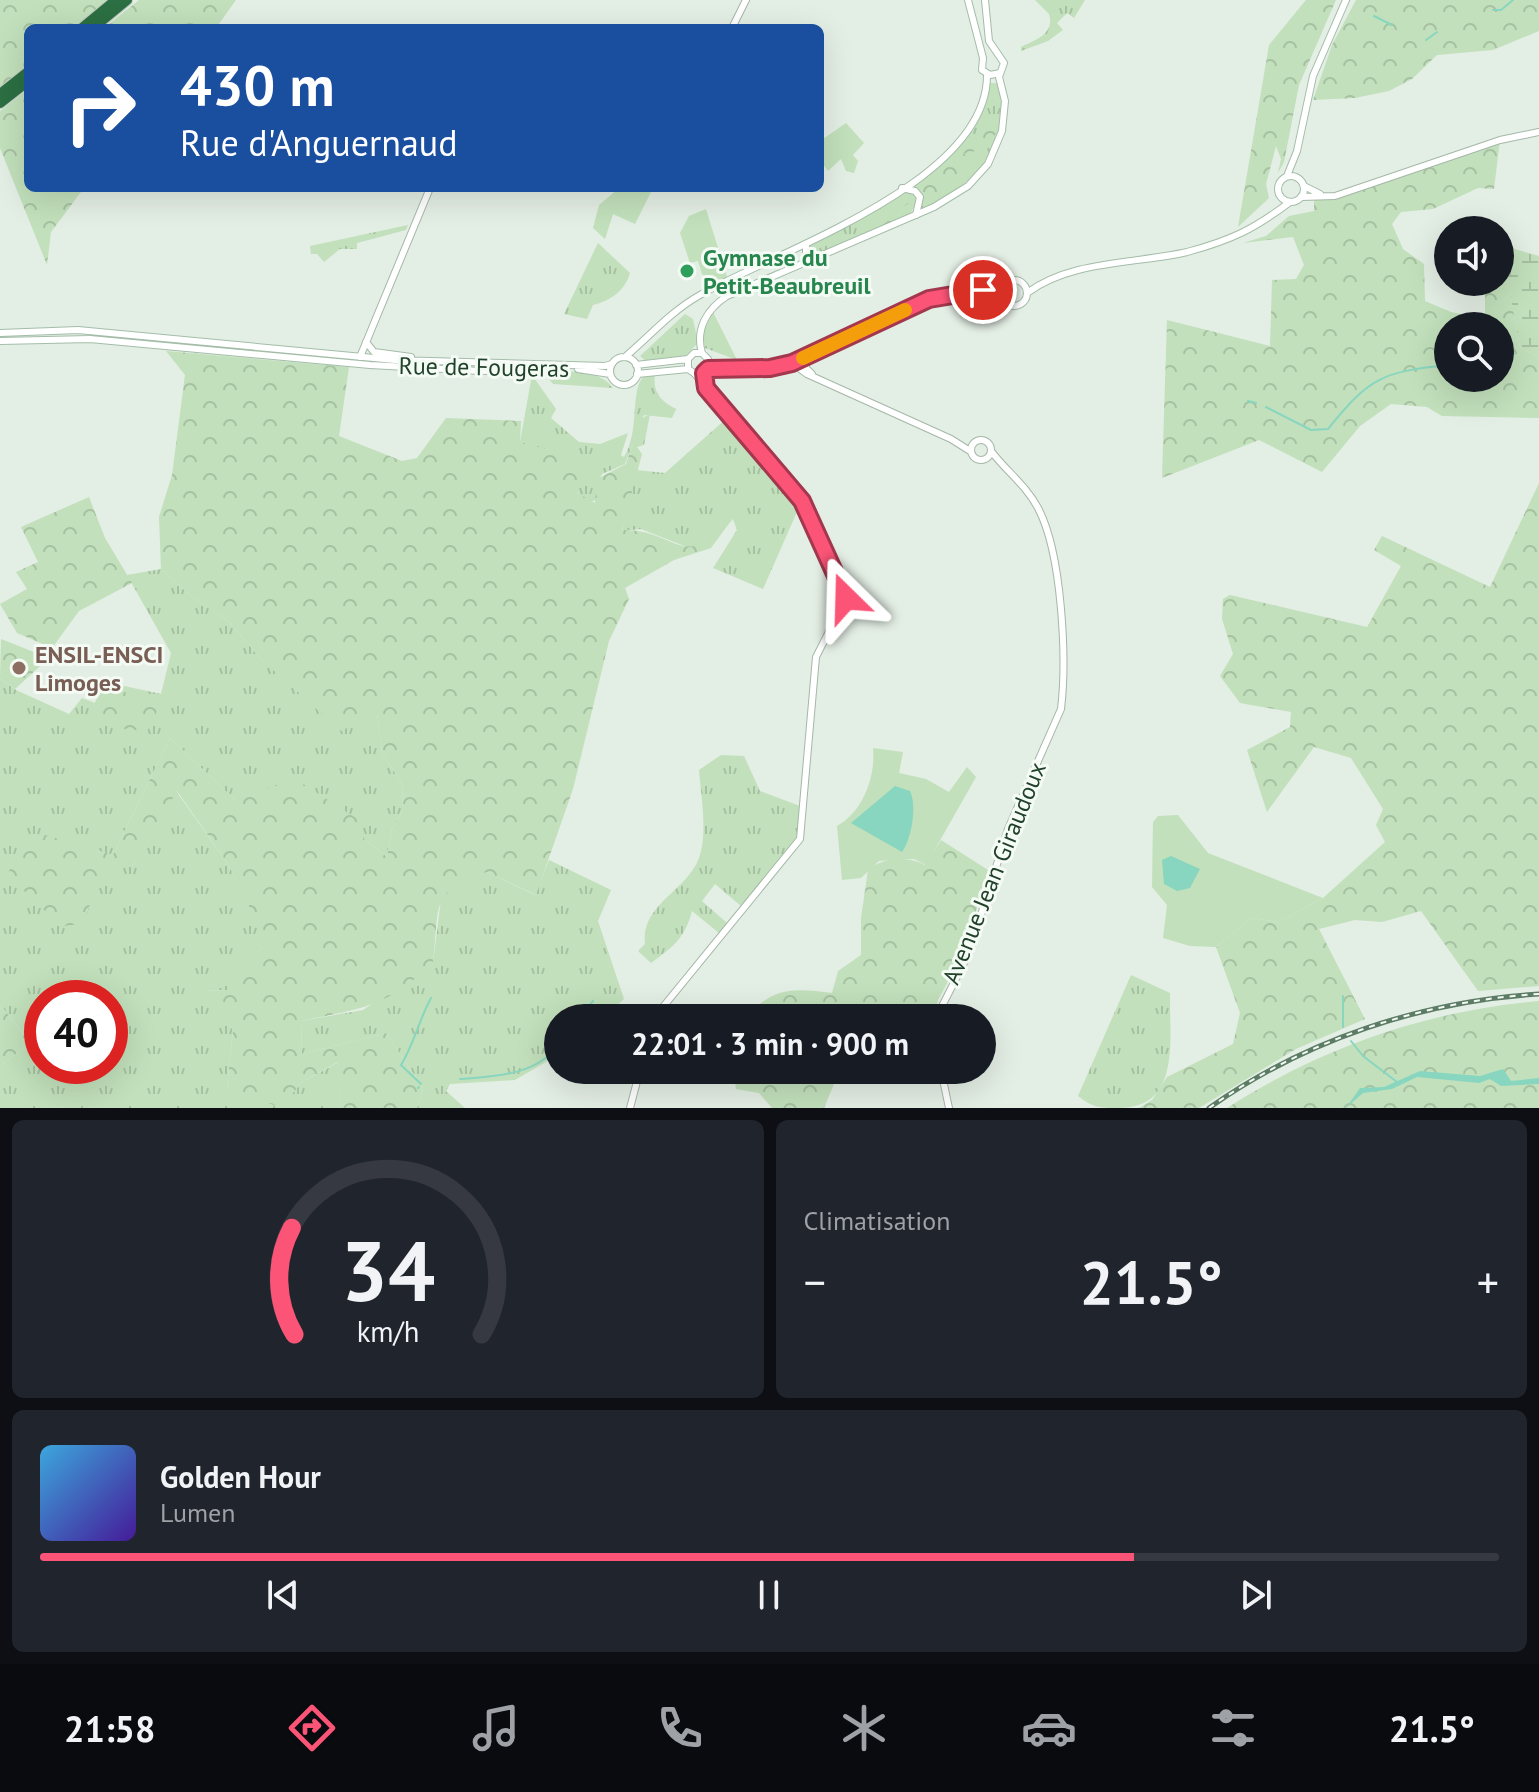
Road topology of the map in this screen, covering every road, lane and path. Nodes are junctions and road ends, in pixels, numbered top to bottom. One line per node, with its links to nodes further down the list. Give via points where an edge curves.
1 (116, 0): 7 (highway)
2 (127, 0): 8 (highway)
3 (746, 0): 9 (main road)
4 (968, 0): 11 (main road)
5 (985, 0): 10 (main road)
6 (1346, 0): 19 (main road, via 1313,76)
7 (87, 24)
8 (98, 24)
9 (734, 24)
10 (994, 53): 11 (main road); 12 (main road, via 1004,63)
11 (983, 58): 13 (main road)
12 (1000, 73): 13 (main road); 29 (main road, via 1002,131 988,164 951,199)
13 (987, 74): 23 (main road, via 981,108 966,136)
14 (24, 75): 16 (highway)
15 (24, 84): 17 (highway)
16 (0, 94)
17 (0, 103)
18 (1539, 132): 26 (main road)
19 (1297, 151): 20 (main road); 21 (main road)
20 (1287, 176): 21 (main road); 25 (main road, via 1279,184)
21 (1299, 178): 22 (main road)
22 (1304, 186): 26 (main road); 27 (main road)
23 (902, 188): 29 (main road, via 920,197); 31 (main road)
24 (428, 192): 42 (main road)
25 (1281, 196): 28 (main road); 30 (main road)
26 (1323, 196): 27 (main road)
27 (1301, 197): 28 (main road)
28 (1290, 202): 30 (main road)
29 (916, 215): 32 (main road)
30 (1269, 219): 33 (main road, via 1244,234 1186,252 1095,267)
31 (806, 244): 32 (main road); 45 (main road, via 698,296)
32 (812, 258): 44 (main road, via 719,301 702,327)
33 (1048, 282): 34 (main road); 37 (main road)
34 (1023, 284): 35 (main road, via 1012,280); 37 (main road)
35 (1004, 285): 36 (main road); 38 (main road)
36 (983, 290): 38 (main road); 46 (main road, via 929,299)
37 (1027, 293): 38 (main road, via 1017,305)
38 (1002, 297)
39 (0, 333): 40 (main road, Rue de Fougeras, via 78,330)
40 (139, 336): 43 (main road); 49 (main road, Rue de Fougeras)
41 (0, 341): 43 (main road, Rue de Fougeras, via 46,338)
42 (366, 342): 49 (main road); 50 (main road, via 374,352)
43 (135, 344): 49 (main road, Rue de Fougeras)
44 (702, 353): 47 (main road); 48 (main road)
45 (625, 357): 52 (main road); 53 (main road)
46 (806, 357): 51 (main road); 60 (main road, via 806,368)
47 (688, 359): 53 (main road); 54 (main road)
48 (708, 359): 55 (main road); 56 (main road)
49 (359, 360): 50 (main road, Rue de Fougeras); 57 (main road, Rue de Fougeras, via 479,371 581,369)
50 (422, 361): 52 (main road, Rue de Fougeras)
51 (792, 363): 55 (main road); 60 (main road)
52 (612, 364): 57 (main road)
53 (636, 365): 58 (main road)
54 (688, 369): 58 (main road); 59 (main road)
55 (726, 369): 56 (main road)
56 (706, 371): 59 (main road); 61 (main road)
57 (610, 374): 58 (main road, via 624,385)
58 (637, 374)
59 (695, 374): 61 (main road)
60 (818, 378): 62 (main road)
61 (706, 388): 68 (main road, via 802,501 845,590 846,604 816,657 800,839)
62 (956, 441): 63 (main road); 64 (main road)
63 (974, 442): 64 (main road); 65 (main road, via 985,440)
64 (970, 451): 66 (main road, via 976,459)
65 (991, 451): 66 (main road); 67 (main road, Avenue Jean Giraudoux)
66 (986, 459): 67 (main road)
67 (999, 461): 69 (main road, Avenue Jean Giraudoux, via 1026,488 1049,535 1062,700 1008,829 969,953)
68 (665, 1004)
69 (943, 1004)
70 (636, 1084): 72 (main road)
71 (944, 1084): 73 (main road)
72 (630, 1108)
73 (949, 1108)

